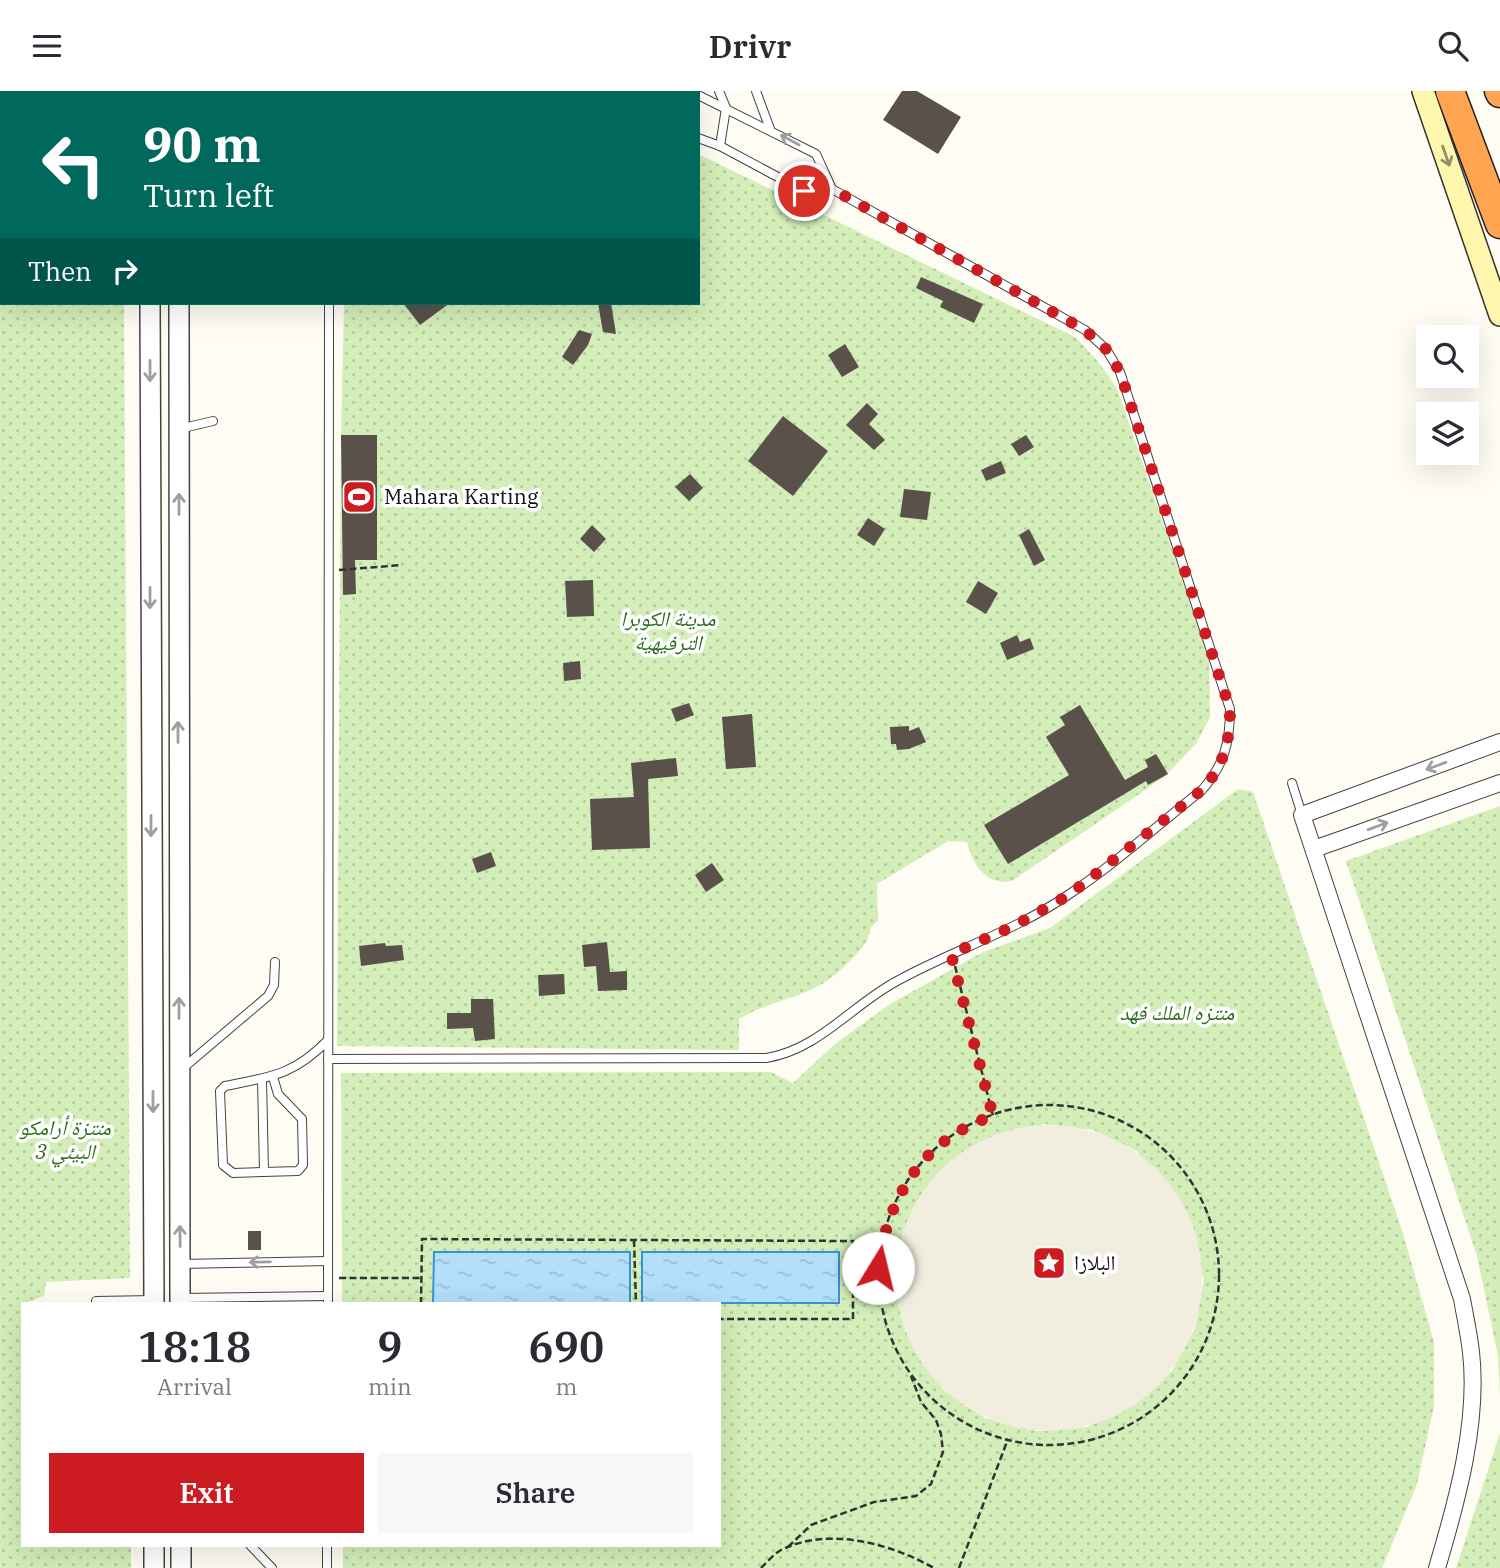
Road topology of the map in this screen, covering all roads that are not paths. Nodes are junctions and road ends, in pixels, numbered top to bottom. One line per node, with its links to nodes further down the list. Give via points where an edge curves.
1 (719, 91): 7 (lane)
2 (756, 91): 8 (lane)
3 (1423, 91): 16 (main road, one-way to 16)
4 (1450, 91): 12 (highway)
5 (1457, 91): 12 (highway)
6 (700, 95): 7 (lane)
7 (726, 108): 8 (lane); 10 (lane)
8 (770, 129): 11 (lane, one-way to 8, via 816,154)
9 (700, 139): 10 (lane)
10 (720, 146): 11 (lane, via 804,191)
11 (832, 189): 29 (lane, via 1085,330 1106,349 1120,372 1230,709 1226,753 1217,773 1202,790 1069,895 863,1001 810,1043 774,1056)
12 (1500, 222)
13 (150, 305): 18 (street, one-way to 18)
14 (178, 305): 19 (street)
15 (329, 305): 28 (lane)
16 (1500, 315)
17 (213, 421): 19 (lane)
18 (150, 429): 19 (street); 21 (street, one-way to 21)
19 (179, 429): 22 (street, one-way to 19)
20 (1500, 743): 25 (street, one-way to 25)
21 (150, 774): 22 (street); 30 (street, one-way to 30)
22 (178, 774): 31 (street, one-way to 22)
23 (1292, 783): 25 (lane)
24 (1500, 783): 26 (street, one-way to 24)
25 (1302, 815): 26 (street)
26 (1314, 849): 51 (street, via 1462,1299 1472,1354 1463,1462)
27 (275, 962): 31 (lane, via 274,985 268,996)
28 (328, 1040): 29 (lane); 32 (lane, via 296,1068)
29 (328, 1059): 37 (lane)
30 (153, 1070): 31 (street); 36 (street, one-way to 36)
31 (180, 1070): 35 (street)
32 (273, 1077): 33 (lane); 34 (lane, via 278,1094 302,1119 303,1165 298,1171)
33 (262, 1079): 34 (lane); 34 (lane, via 225,1086 219,1100 223,1165 233,1173)
34 (264, 1172)
35 (179, 1203): 36 (street); 38 (street, one-way to 35)
36 (153, 1204): 42 (street)
37 (328, 1261): 38 (lane, one-way to 38); 39 (lane)
38 (180, 1264): 41 (street)
39 (328, 1300): 41 (lane)
40 (96, 1301): 42 (lane)
41 (180, 1301)
42 (154, 1302)
43 (154, 1547): 47 (street)
44 (181, 1547): 48 (street)
45 (252, 1547): 49 (lane)
46 (327, 1547): 50 (lane)
47 (154, 1568)
48 (181, 1568)
49 (272, 1568)
50 (327, 1568)
51 (1437, 1568)

